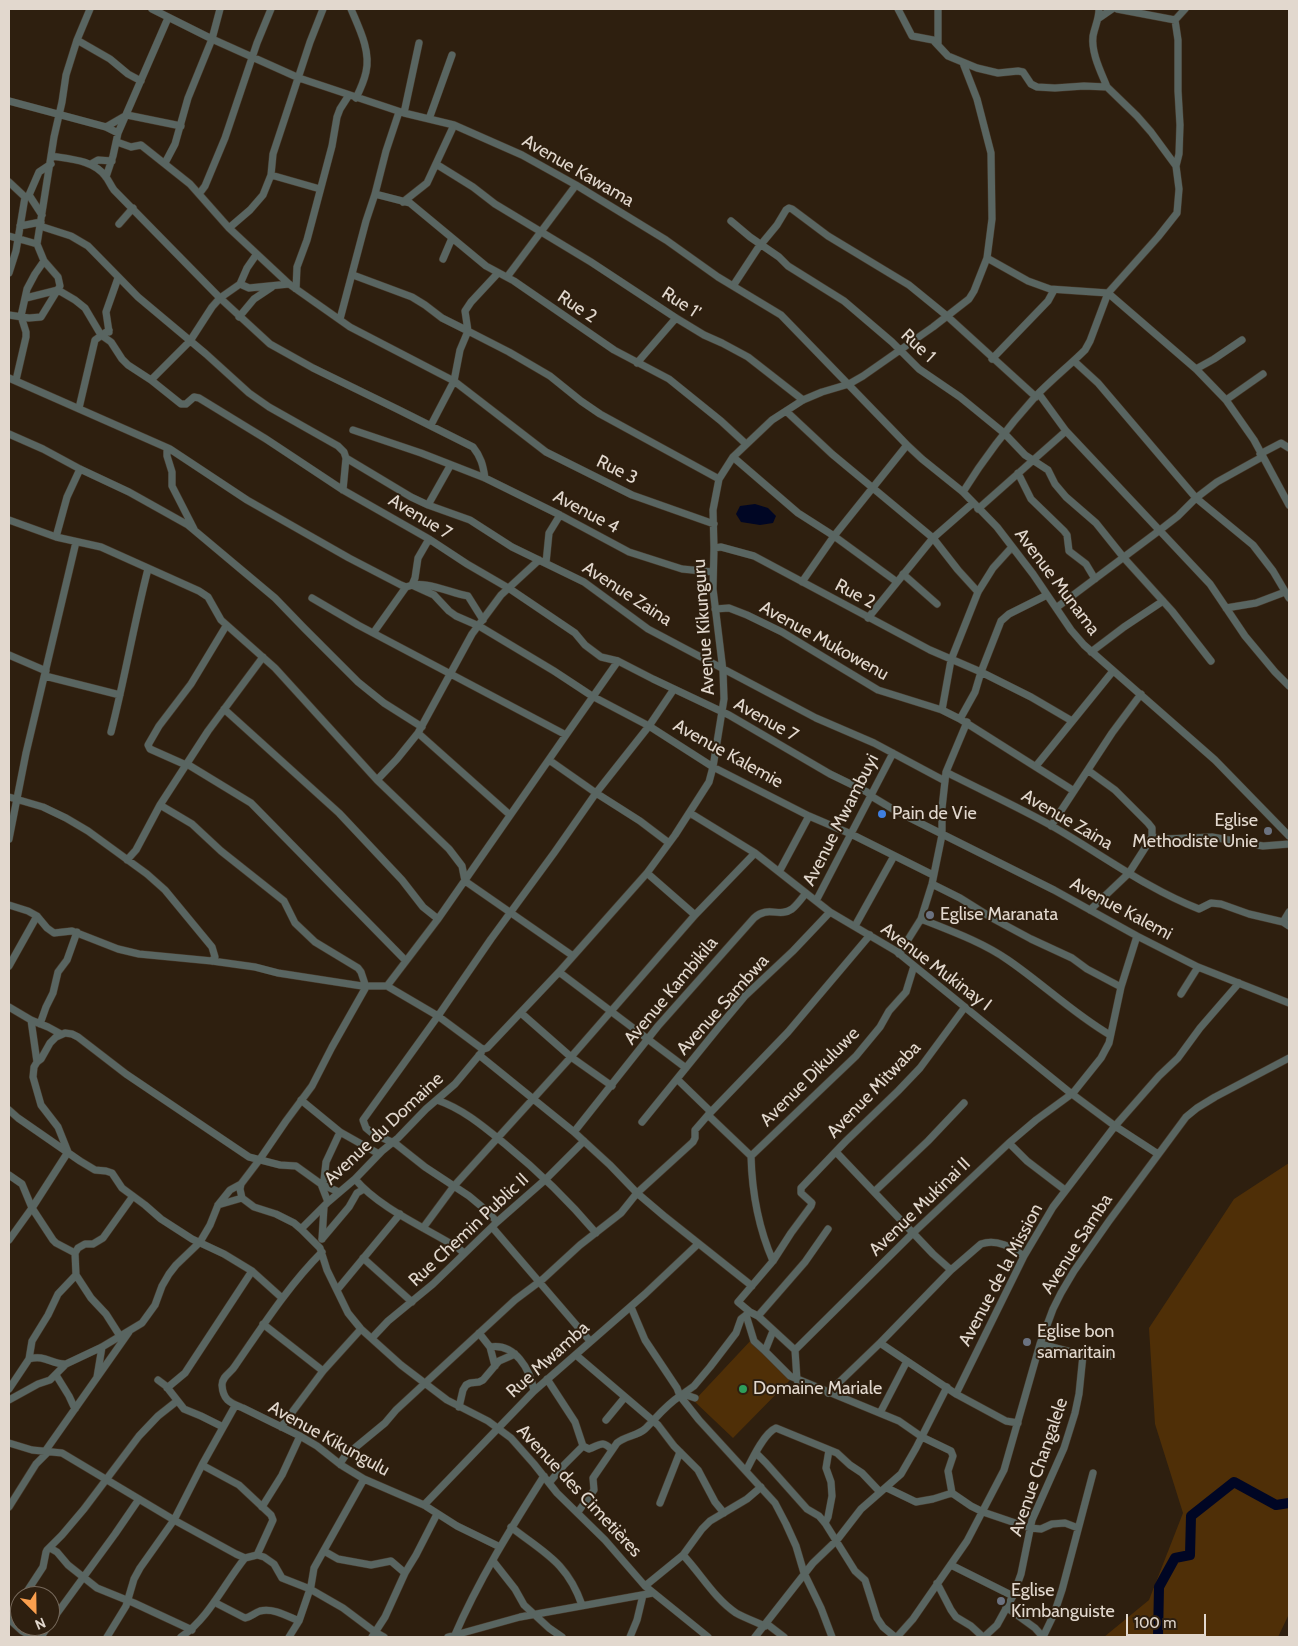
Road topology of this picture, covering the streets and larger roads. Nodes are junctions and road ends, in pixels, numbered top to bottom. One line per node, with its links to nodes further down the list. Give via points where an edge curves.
1 (90, 9): 18 (street)
2 (152, 9): 13 (street, Avenue Kawama)
3 (220, 9): 17 (street)
4 (271, 9): 22 (street)
5 (323, 9): 24 (street)
6 (351, 9): 27 (street, via 367,61 366,72)
7 (898, 9): 20 (street, via 912,36)
8 (938, 9): 20 (street)
9 (1099, 9): 15 (street)
10 (1112, 9): 15 (street)
11 (1117, 9): 16 (street)
12 (1185, 9): 16 (street)
13 (161, 11): 14 (street, Avenue Kawama)
14 (168, 18): 17 (street, Avenue Kawama); 25 (street)
15 (1099, 18): 26 (street, via 1093,35 1094,51)
16 (1175, 20): 43 (street, via 1180,125)
17 (212, 39): 22 (street, Avenue Kawama); 34 (street)
18 (77, 40): 25 (street); 31 (street)
19 (419, 43): 29 (street)
20 (938, 44): 23 (street, via 948,56)
21 (452, 55): 32 (street)
22 (252, 57): 24 (street, Avenue Kawama); 49 (street, via 225,138)
23 (964, 62): 26 (street, via 998,73 1022,72 1037,87); 68 (street, Avenue Kikunguru, via 978,99 991,153 992,219)
24 (299, 78): 27 (street, Avenue Kawama); 44 (street, via 273,154)
25 (141, 81): 30 (street)
26 (1107, 87): 43 (street, via 1151,132)
27 (353, 97): 29 (street, Avenue Kawama); 48 (street, via 340,109 337,117)
28 (9, 101): 31 (street)
29 (402, 113): 32 (street, Avenue Kawama); 50 (street, via 386,151)
30 (127, 114): 34 (street); 35 (street); 36 (street)
31 (59, 115): 35 (street); 38 (street)
32 (429, 119): 33 (street, Avenue Kawama)
33 (454, 125): 42 (street); 47 (street, Avenue Kawama, via 522,155)
34 (180, 126): 40 (street)
35 (106, 127): 36 (street)
36 (118, 133): 37 (street)
37 (117, 142): 39 (street); 40 (street, Rue 3, via 131,147 141,145)
38 (51, 160): 41 (street); 51 (street, via 39,172); 54 (street)
39 (112, 161): 41 (street, via 98,160); 45 (street)
40 (165, 163): 49 (street, Rue 3)
41 (91, 164): 45 (street)
42 (436, 164): 52 (street, via 426,183); 59 (street, Rue 1')
43 (1176, 166): 83 (street, via 1180,189 1177,213)
44 (271, 174): 48 (street); 58 (street, via 258,203)
45 (106, 177): 53 (street, via 114,190)
46 (9, 182): 51 (street)
47 (576, 185): 59 (street); 79 (street, Avenue Kawama)
48 (320, 189): 80 (street, via 297,267)
49 (199, 194): 58 (street, Rue 3)
50 (375, 194): 52 (street, Rue 2); 73 (street)
51 (27, 196): 54 (street); 57 (street)
52 (403, 202): 61 (street, Rue 2, via 414,206)
53 (133, 208): 56 (street); 85 (street)
54 (41, 221): 57 (street); 63 (street); 75 (street, Avenue Zaina, via 88,246)
55 (731, 221): 64 (street, Rue 1)
56 (119, 224)
57 (20, 226): 62 (street)
58 (229, 228): 66 (street, Rue 3)
59 (541, 232): 74 (street); 90 (street, Rue 1')
60 (9, 236): 62 (street)
61 (452, 238): 67 (street); 71 (street, Rue 2)
62 (18, 239): 63 (street); 65 (street)
63 (34, 244): 65 (street); 69 (street)
64 (761, 244): 79 (street); 89 (street, via 786,210 792,209 828,236 909,285); 98 (street, Rue 1, via 788,266 844,301)
65 (16, 251): 70 (street)
66 (256, 255): 72 (street, Rue 3); 76 (street)
67 (443, 258)
68 (987, 258): 82 (street, via 1028,281); 89 (street, Avenue Kikunguru, via 969,299)
69 (44, 261): 81 (street, via 58,277); 84 (street, via 31,281)
70 (9, 273)
71 (498, 273): 74 (street, Rue 2); 93 (street, via 466,311)
72 (279, 275): 77 (street, Rue 3); 78 (street)
73 (353, 275): 91 (street); 93 (street, via 412,297)
74 (507, 277): 101 (street, Rue 2, via 614,350)
75 (118, 278): 92 (street, via 106,312); 96 (street, Avenue Zaina)
76 (240, 284): 78 (street, via 249,288); 85 (street)
77 (289, 284): 78 (street); 80 (street, Rue 3)
78 (272, 285): 88 (street)
79 (733, 286): 107 (street, Avenue Kawama, via 781,315)
80 (296, 289): 91 (street, Rue 3)
81 (58, 290): 84 (street); 87 (street, via 41,317); 94 (street, via 85,308)
82 (1054, 290): 83 (street); 99 (street, via 1048,301)
83 (1108, 293): 100 (street, via 1090,340); 102 (street)
84 (26, 298): 87 (street)
85 (220, 298): 88 (street); 96 (street)
86 (9, 315): 87 (street)
87 (21, 316): 104 (street, via 26,337)
88 (239, 316): 113 (street, via 270,344 293,358)
89 (947, 316): 98 (street, Avenue Kikunguru); 99 (street)
90 (676, 318): 101 (street); 109 (street, Rue 1', via 748,357)
91 (340, 319): 106 (street, Rue 3)
92 (109, 330): 94 (street); 97 (street)
93 (468, 331): 106 (street, via 460,350); 130 (street, via 550,376 600,414)
94 (101, 335): 97 (street); 111 (street, via 94,343)
95 (1242, 340): 102 (street)
96 (190, 341): 105 (street); 124 (street, Avenue Zaina, via 249,393 338,446)
97 (111, 342): 105 (street, via 122,359)
98 (900, 350): 107 (street, Avenue Kikunguru); 116 (street, Rue 1, via 919,369)
99 (992, 359): 108 (street)
100 (1074, 361): 108 (street); 134 (street, via 1098,383)
101 (637, 362): 118 (street, Rue 2, via 669,379)
102 (1196, 369): 110 (street)
103 (1263, 374): 110 (street)
104 (12, 379): 111 (street, Avenue Kalemie)
105 (151, 380): 132 (street, Avenue 7, via 181,404 194,397 199,398)
106 (454, 381): 113 (street); 141 (street, Rue 3, via 546,452 632,495)
107 (849, 384): 109 (street, Avenue Kikunguru); 119 (street, Avenue Munama)
108 (1037, 396): 115 (street); 116 (street)
109 (803, 400): 112 (street, Avenue Kikunguru)
110 (1226, 400): 122 (street)
111 (79, 408): 120 (street, Avenue Kalemie)
112 (786, 411): 118 (street, Avenue Kikunguru); 131 (street)
113 (431, 426): 129 (street, via 473,447 484,465)
114 (353, 430): 126 (street, Avenue 4)
115 (1066, 431): 125 (street); 142 (street)
116 (1004, 433): 125 (street, Rue 1); 133 (street)
117 (9, 434): 127 (street)
118 (746, 444): 123 (street, Avenue Kikunguru)
119 (907, 445): 131 (street); 133 (street, Avenue Munama)
120 (167, 448): 143 (street, via 172,486); 160 (street, Avenue Kalemie, via 229,489 348,558)
121 (1289, 448): 122 (street, via 1281,443)
122 (1261, 455): 134 (street); 137 (street)
123 (733, 456): 130 (street, Avenue Kikunguru); 144 (street, Rue 2, via 798,513)
124 (346, 458): 132 (street); 136 (street, Avenue Zaina)
125 (1033, 460): 128 (street); 151 (street, Rue 1, via 1050,473 1066,497 1096,523)
126 (450, 466): 129 (street, Avenue 4); 136 (street)
127 (80, 469): 143 (street); 145 (street, via 67,497)
128 (1018, 473): 138 (street); 157 (street, via 1031,499 1064,531 1069,551 1086,564)
129 (485, 478): 139 (street, Avenue 4)
130 (719, 479): 141 (street, Avenue Kikunguru, via 713,510)
131 (873, 487): 144 (street); 146 (street)
132 (343, 490): 147 (street, Avenue 7)
133 (963, 492): 135 (street, Avenue Munama)
134 (1196, 498): 142 (street); 164 (street, via 1253,545)
135 (973, 503): 138 (street, Avenue Munama); 146 (street)
136 (428, 505): 152 (street, Avenue Zaina, via 470,520)
137 (1289, 505)
138 (978, 509): 149 (street, Avenue Munama)
139 (560, 515): 153 (street, via 549,533); 155 (street, Avenue 4, via 629,552 682,569)
140 (9, 520): 145 (street)
141 (714, 524): 150 (street, Avenue Kikunguru)
142 (1160, 530): 151 (street); 169 (street, via 1210,584)
143 (195, 531): 197 (street, via 275,598 358,682)
144 (834, 536): 158 (street); 159 (street, Rue 2)
145 (56, 537): 148 (street)
146 (933, 538): 156 (street); 162 (street)
147 (428, 539): 160 (street, via 418,558 415,578); 161 (street, Avenue 7)
148 (76, 542): 154 (street, via 101,547); 184 (street)
149 (1012, 547): 162 (street); 163 (street, Avenue Munama)
150 (714, 548): 155 (street, Avenue Kikunguru); 158 (street, Rue 2, via 754,556)
151 (1124, 558): 157 (street); 166 (street, Rue 1)
152 (539, 560): 153 (street, Avenue Zaina); 161 (street)
153 (546, 564): 181 (street, Avenue Zaina, via 584,582 648,629)
154 (148, 569): 173 (street, via 208,597); 189 (street)
155 (713, 572): 170 (street, Avenue Kikunguru)
156 (903, 574): 159 (street); 167 (street)
157 (1095, 579): 168 (street)
158 (802, 582): 171 (street, Rue 2)
159 (897, 582): 171 (street)
160 (409, 586): 172 (street, Avenue Kalemie, via 434,595 456,616); 172 (street, via 434,586 468,596); 174 (street)
161 (510, 589): 172 (street, via 501,595); 179 (street, Avenue 7, via 574,633 592,651)
162 (978, 592): 178 (street)
163 (1047, 595): 168 (street, Avenue Munama); 183 (street, via 1005,616)
164 (1287, 595): 169 (street)
165 (312, 598): 174 (street)
166 (1163, 601): 175 (street); 180 (street, Rue 1)
167 (936, 604)
168 (1056, 608): 175 (street, Avenue Munama)
169 (1226, 608): 186 (street, via 1274,672)
170 (715, 609): 181 (street, Avenue Kikunguru); 192 (street, Avenue Mukowenu, via 729,608 782,632 878,690)
171 (868, 618): 178 (street, Rue 2)
172 (481, 623): 185 (street); 190 (street, Avenue Kalemie)
173 (226, 626): 177 (street); 202 (street, via 148,745 150,749)
174 (374, 632): 185 (street)
175 (1091, 652): 182 (street, Avenue Munama)
176 (9, 656): 184 (street)
177 (264, 657): 191 (street); 207 (street)
178 (951, 660): 183 (street, Rue 2); 192 (street)
179 (618, 661): 187 (street, Avenue 7); 190 (street)
180 (1211, 661)
181 (723, 668): 193 (street, Avenue Kikunguru); 200 (street, Avenue Zaina, via 816,718)
182 (1113, 670): 188 (street, Avenue Munama); 195 (street)
183 (981, 672): 194 (street); 195 (street, Rue 2)
184 (45, 673): 189 (street); 213 (street)
185 (450, 673): 197 (street); 199 (street)
186 (1289, 686)
187 (674, 689): 193 (street, Avenue 7); 196 (street)
188 (1141, 694): 205 (street); 221 (street, Avenue Munama, via 1221,766)
189 (120, 695): 198 (street)
190 (592, 696): 196 (street, Avenue Kalemie); 199 (street)
191 (224, 709): 202 (street); 244 (street, via 339,813 423,907)
192 (942, 710): 194 (street, Avenue Mukowenu)
193 (723, 713): 204 (street, Avenue Kikunguru); 212 (street, Avenue 7)
194 (964, 721): 203 (street, Avenue Mukowenu); 206 (street)
195 (1072, 721): 203 (street)
196 (649, 726): 204 (street, Avenue Kalemie); 210 (street)
197 (420, 730): 207 (street); 216 (street)
198 (111, 732)
199 (566, 735): 201 (street)
200 (893, 753): 208 (street, Avenue Zaina); 212 (street, Avenue Mwambuyi)
201 (549, 760): 210 (street); 216 (street)
202 (186, 764): 214 (street); 254 (street, via 251,803)
203 (1036, 766): 209 (street, Avenue Mukowenu)
204 (713, 767): 215 (street, Avenue Kikunguru, via 709,782); 217 (street, Avenue Kalemie)
205 (1089, 771): 209 (street); 222 (street, via 1115,790 1148,823)
206 (946, 772): 208 (street); 218 (street, Avenue Zaina)
207 (377, 780): 233 (street, via 449,849 462,866)
208 (945, 781): 220 (street)
209 (1074, 791): 218 (street)
210 (596, 793): 224 (street); 241 (street)
211 (9, 796): 213 (street)
212 (871, 796): 219 (street, Avenue Mwambuyi); 220 (street, Avenue 7)
213 (17, 798): 223 (street); 228 (street, via 66,818)
214 (160, 805): 228 (street); 260 (street, via 192,824 284,901 292,919 303,932 358,968)
215 (690, 813): 224 (street, Avenue Kikunguru); 226 (street, Avenue Mukinay I)
216 (510, 814): 233 (street)
217 (809, 816): 219 (street, Avenue Kalemie); 229 (street)
218 (1052, 826): 231 (street, Avenue Zaina)
219 (851, 834): 227 (street, Avenue Kalemie); 236 (street, Avenue Mwambuyi)
220 (942, 835): 232 (street); 238 (street, Avenue Kalemi)
221 (1289, 836)
222 (1152, 837): 225 (street, via 1212,837 1263,846); 231 (street)
223 (9, 839)
224 (669, 843): 230 (street, Avenue Kikunguru)
225 (1289, 844)
226 (755, 853): 229 (street, Avenue Mukinay I); 242 (street)
227 (894, 856): 232 (street, Avenue Kalemie); 247 (street)
228 (127, 860): 253 (street, via 157,882 209,943 215,957)
229 (780, 872): 235 (street, Avenue Mukinay I)
230 (647, 873): 242 (street); 252 (street, Avenue Kikunguru)
231 (1129, 873): 238 (street); 246 (street, Avenue Zaina, via 1199,909 1211,903 1221,904)
232 (933, 875): 234 (street)
233 (465, 881): 241 (street); 244 (street)
234 (932, 884): 245 (street); 262 (street, via 1023,935 1061,952)
235 (806, 894): 236 (street, Avenue Mukinay I); 274 (street, Avenue Kambikila, via 793,908 784,912 765,911 754,918)
236 (816, 902): 239 (street, Avenue Mukinay I)
237 (9, 905): 243 (street)
238 (1090, 910): 250 (street, Avenue Kalemi)
239 (830, 912): 247 (street, Avenue Mukinay I); 279 (street, Avenue Sambwa, via 746,996)
240 (1289, 912): 246 (street)
241 (511, 913): 252 (street); 269 (street)
242 (695, 915): 267 (street)
243 (37, 916): 248 (street, via 54,933); 255 (street)
244 (438, 919): 254 (street)
245 (921, 919): 251 (street); 273 (street, via 986,946)
246 (1286, 924)
247 (854, 926): 249 (street, Avenue Mukinay I)
248 (77, 932): 253 (street, via 139,954); 271 (street, via 67,960 56,975 53,993)
249 (870, 935): 251 (street, Avenue Mukinay I); 288 (street, via 788,1032)
250 (1137, 936): 257 (street, Avenue Kalemi); 262 (street, Avenue Mukinai II)
251 (899, 954): 256 (street, Avenue Mukinay I)
252 (573, 956): 258 (street, Avenue Kikunguru)
253 (212, 961): 260 (street)
254 (406, 961): 261 (street)
255 (9, 966)
256 (914, 966): 266 (street, Avenue Mukinay I); 301 (street, Avenue Dikuluwe, via 903,997 856,1056)
257 (1198, 967): 259 (street, Avenue Kalemi); 263 (street)
258 (559, 972): 267 (street); 268 (street, Avenue Kikunguru)
259 (1238, 983): 264 (street, Avenue Kalemi); 290 (street, Avenue de la Mission, via 1178,1058)
260 (366, 986): 261 (street); 283 (street, via 319,1074)
261 (387, 986): 269 (street)
262 (1121, 988): 273 (street, Avenue Mukinai II)
263 (1180, 994)
264 (1289, 1003)
265 (9, 1007): 270 (street)
266 (965, 1007): 282 (street, Avenue Mukinay I); 298 (street, Avenue Mitwaba, via 920,1068)
267 (610, 1010): 274 (street); 276 (street)
268 (521, 1013): 275 (street, Avenue Kikunguru); 276 (street)
269 (438, 1016): 275 (street); 295 (street, via 363,1120 372,1133)
270 (31, 1020): 271 (street); 278 (street)
271 (40, 1024): 272 (street)
272 (61, 1034): 278 (street); 302 (street, via 72,1034)
273 (1110, 1036): 282 (street, Avenue Mukinai II, via 1100,1058)
274 (648, 1039): 279 (street); 281 (street, Avenue Kambikila)
275 (481, 1052): 284 (street, Avenue du Domaine); 285 (street)
276 (571, 1057): 281 (street); 285 (street)
277 (1289, 1058): 300 (street, Avenue Samba, via 1197,1108 1186,1117)
278 (37, 1062): 297 (street, via 33,1082 41,1105 58,1127)
279 (686, 1068): 280 (street, Avenue Sambwa)
280 (677, 1079): 288 (street); 289 (street, Avenue Sambwa)
281 (612, 1086): 292 (street, Avenue Kambikila)
282 (1072, 1093): 290 (street, Avenue Mukinay I); 296 (street, Avenue Mukinai II)
283 (301, 1100): 291 (street); 303 (street)
284 (437, 1100): 293 (street, via 463,1111); 295 (street, Avenue du Domaine)
285 (532, 1100): 292 (street); 293 (street)
286 (964, 1103): 314 (street)
287 (9, 1112): 297 (street)
288 (709, 1114): 301 (street); 315 (street, via 695,1130 693,1142)
289 (642, 1122)
290 (1115, 1126): 300 (street, Avenue Mukinay I); 312 (street, Avenue de la Mission)
291 (340, 1132): 299 (street); 309 (street, via 328,1156)
292 (574, 1132): 294 (street)
293 (498, 1138): 307 (street); 310 (street)
294 (584, 1141): 307 (street, Rue Chemin Public II); 315 (street)
295 (392, 1143): 299 (street, Avenue du Domaine); 310 (street)
296 (1009, 1143): 312 (street); 327 (street, Avenue Mukinai II)
297 (68, 1152): 316 (street, via 95,1170 112,1173 122,1188); 320 (street)
298 (836, 1152): 314 (street); 338 (street, Avenue Mitwaba, via 800,1190 811,1201 811,1206)
299 (379, 1154): 306 (street, Avenue du Domaine)
300 (1158, 1154): 360 (street, Avenue Samba, via 1074,1271 1053,1309)
301 (751, 1156): 338 (street, via 755,1210)
302 (248, 1157): 303 (street); 304 (street)
303 (260, 1159): 304 (street); 309 (street, via 296,1166)
304 (253, 1168): 308 (street)
305 (9, 1175): 320 (street, via 22,1184)
306 (355, 1179): 311 (street); 313 (street, Avenue du Domaine)
307 (546, 1179): 322 (street, Rue Chemin Public II); 326 (street)
308 (241, 1184): 317 (street); 318 (street, via 230,1190)
309 (321, 1184): 313 (street); 319 (street)
310 (454, 1186): 322 (street, via 487,1211); 323 (street)
311 (364, 1189): 321 (street); 328 (street, via 357,1193)
312 (1065, 1190): 335 (street, Avenue de la Mission)
313 (339, 1192): 319 (street, Avenue du Domaine)
314 (875, 1192): 327 (street)
315 (637, 1193): 326 (street, via 621,1213); 331 (street)
316 (133, 1196): 330 (street, via 161,1219); 333 (street, via 102,1238 93,1244 85,1244)
317 (242, 1198): 318 (street); 324 (street)
318 (218, 1205): 330 (street)
319 (326, 1205): 324 (street, Avenue du Domaine); 328 (street)
320 (32, 1208): 329 (street); 333 (street, via 56,1243)
321 (400, 1214): 323 (street); 336 (street)
322 (495, 1224): 334 (street, Rue Chemin Public II); 343 (street)
323 (422, 1228): 334 (street)
324 (301, 1229): 332 (street)
325 (828, 1229): 350 (street)
326 (596, 1233): 343 (street)
327 (913, 1233): 340 (street); 363 (street, Avenue Mukinai II)
328 (322, 1239): 332 (street)
329 (9, 1240)
330 (200, 1242): 341 (street); 354 (street, via 169,1274 152,1311 142,1324)
331 (698, 1244): 344 (street); 348 (street, Rue Mwamba)
332 (321, 1250): 337 (street); 339 (street, Avenue des Cimetières)
333 (75, 1253): 342 (street)
334 (464, 1253): 347 (street, Rue Chemin Public II)
335 (1024, 1256): 340 (street, via 1012,1247 987,1242); 385 (street, Avenue de la Mission)
336 (363, 1258): 345 (street); 347 (street)
337 (313, 1261): 339 (street); 346 (street)
338 (773, 1261): 344 (street)
339 (326, 1267): 345 (street, Avenue des Cimetières)
340 (951, 1270): 359 (street)
341 (252, 1271): 346 (street); 381 (street, via 185,1373)
342 (76, 1275): 356 (street); 369 (street, via 58,1294 32,1341)
343 (540, 1282): 355 (street); 358 (street)
344 (752, 1286): 349 (street, via 738,1302)
345 (337, 1290): 352 (street, Avenue des Cimetières, via 349,1316)
346 (282, 1298): 351 (street)
347 (412, 1302): 357 (street, Rue Chemin Public II)
348 (631, 1307): 358 (street, Rue Mwamba); 386 (street, via 645,1340)
349 (748, 1314): 350 (street); 364 (street, via 754,1341); 386 (street, via 710,1367)
350 (758, 1316): 353 (street)
351 (263, 1324): 373 (street); 391 (street, via 233,1370 223,1379 226,1398)
352 (362, 1329): 357 (street, Avenue des Cimetières); 373 (street)
353 (773, 1331): 363 (street); 364 (street)
354 (129, 1332): 356 (street); 375 (street)
355 (479, 1333): 362 (street); 379 (street)
356 (120, 1336): 361 (street)
357 (372, 1338): 379 (street, Avenue des Cimetières)
358 (590, 1342): 366 (street, Rue Mwamba)
359 (880, 1342): 370 (street); 384 (street)
360 (1040, 1344): 367 (street); 397 (street, Avenue Samba)
361 (102, 1347): 371 (street); 375 (street)
362 (490, 1347): 365 (street, via 501,1346); 372 (street)
363 (795, 1350): 378 (street)
364 (765, 1351): 378 (street)
365 (515, 1354): 372 (street); 383 (street, via 529,1374)
366 (576, 1355): 376 (street, Rue Mwamba); 387 (street)
367 (1083, 1355): 368 (street); 433 (street, Avenue Changalele, via 1075,1413 1064,1448)
368 (1112, 1356)
369 (29, 1359): 371 (street, via 38,1357); 382 (street)
370 (907, 1361): 380 (street); 394 (street)
371 (66, 1364): 374 (street)
372 (495, 1366): 392 (street, via 483,1380 466,1385)
373 (323, 1371): 399 (street)
374 (56, 1375): 389 (street); 393 (street)
375 (96, 1379): 393 (street)
376 (547, 1379): 383 (street, Rue Mwamba); 404 (street, via 575,1422)
377 (158, 1380): 381 (street)
378 (797, 1380): 384 (street)
379 (425, 1383): 392 (street, Avenue des Cimetières); 411 (street, via 344,1456)
380 (947, 1387): 385 (street); 402 (street)
381 (167, 1388): 390 (street)
382 (9, 1389)
383 (534, 1391): 400 (street, Rue Mwamba)
384 (828, 1393): 394 (street)
385 (956, 1394): 397 (street, via 1006,1421)
386 (682, 1395): 388 (street); 396 (street); 412 (street, via 699,1420)
387 (625, 1397): 395 (street); 396 (street)
388 (695, 1398)
389 (9, 1400)
390 (177, 1402): 398 (street, via 188,1412); 416 (street, via 139,1436)
391 (235, 1406): 398 (street); 399 (street, Avenue Kikungulu)
392 (459, 1407): 400 (street, Avenue des Cimetières)
393 (75, 1409): 407 (street)
394 (880, 1413): 402 (street)
395 (606, 1420)
396 (652, 1420): 405 (street, via 645,1429 622,1439); 408 (street)
397 (1018, 1423): 427 (street, Avenue Samba, via 1004,1470)
398 (223, 1427): 410 (street)
399 (280, 1427): 401 (street, Avenue Kikungulu)
400 (498, 1427): 414 (street, Avenue des Cimetières); 423 (street, Rue Mwamba)
401 (300, 1436): 411 (street, Avenue Kikungulu); 424 (street, via 282,1475)
402 (922, 1437): 419 (street, via 901,1474); 420 (street, via 951,1451 954,1456 948,1471)
403 (9, 1443): 407 (street)
404 (583, 1446): 405 (street, via 589,1449 606,1444); 417 (street)
405 (612, 1449): 426 (street, via 593,1478 594,1490)
406 (829, 1450): 409 (street, via 773,1428); 419 (street); 431 (street, via 826,1468 832,1496)
407 (48, 1451): 416 (street, via 62,1453); 425 (street)
408 (680, 1452): 422 (street); 428 (street, via 698,1470)
409 (756, 1453): 412 (street); 431 (street, via 807,1509)
410 (202, 1465): 424 (street, via 234,1482); 430 (street)
411 (341, 1465): 415 (street, Avenue Kikungulu)
412 (746, 1471): 418 (street)
413 (1093, 1473): 434 (street)
414 (544, 1476): 417 (street, Avenue des Cimetières); 432 (street)
415 (364, 1479): 423 (street, Avenue Kikungulu); 438 (street)
416 (107, 1480): 421 (street); 437 (street)
417 (549, 1483): 426 (street, Avenue des Cimetières)
418 (761, 1487): 428 (street); 445 (street, via 775,1503 786,1524)
419 (883, 1490): 420 (street, via 916,1502); 435 (street, via 861,1509)
420 (952, 1494): 427 (street)
421 (138, 1499): 430 (street); 446 (street)
422 (660, 1503)
423 (424, 1505): 429 (street, Avenue Kikungulu)
424 (262, 1506): 439 (street, via 271,1514 272,1520)
425 (9, 1507)
426 (578, 1512): 449 (street, Avenue des Cimetières)
427 (983, 1512): 433 (street); 443 (street, Avenue Samba)
428 (724, 1513): 440 (street, via 702,1529)
429 (437, 1514): 436 (street, Avenue Kikungulu); 444 (street)
430 (174, 1520): 441 (street); 454 (street, via 140,1568)
431 (826, 1523): 435 (street)
432 (511, 1527): 436 (street); 456 (street, via 562,1567)
433 (1030, 1528): 434 (street, via 1065,1523); 453 (street, Avenue Changalele)
434 (1078, 1528): 481 (street, via 1062,1590)
435 (837, 1540): 445 (street); 479 (street, via 864,1580 877,1618)
436 (500, 1547): 442 (street)
437 (50, 1548): 446 (street); 448 (street)
438 (324, 1551): 444 (street, via 338,1559 371,1565 391,1561); 450 (street, via 312,1572)
439 (257, 1555): 441 (street); 450 (street, via 274,1564 282,1578)
440 (683, 1555): 449 (street); 462 (street, via 736,1613)
441 (245, 1558): 455 (street)
442 (493, 1562): 459 (street, via 524,1605); 472 (street)
443 (951, 1565): 447 (street, Avenue Samba); 453 (street)
444 (405, 1573): 465 (street)
445 (804, 1573): 462 (street); 478 (street)
446 (83, 1578): 454 (street, via 97,1588); 458 (street)
447 (938, 1583): 479 (street, Avenue Samba); 480 (street, via 956,1618)
448 (31, 1586)
449 (645, 1586): 451 (street, Avenue des Cimetières)
450 (310, 1589): 461 (street); 465 (street, via 343,1608)
451 (653, 1593): 452 (street); 475 (street, Avenue des Cimetières)
452 (643, 1595): 456 (street); 474 (street)
453 (1013, 1596): 457 (street, Avenue Changalele)
454 (128, 1601): 463 (street); 467 (street)
455 (214, 1602): 461 (street, via 242,1617 248,1618 266,1610); 463 (street)
456 (582, 1605): 459 (street)
457 (1006, 1607): 480 (street, Avenue Changalele, via 997,1625); 481 (street)
458 (60, 1610)
459 (536, 1614): 464 (street); 473 (street)
460 (9, 1617): 466 (street)
461 (299, 1621): 470 (street)
462 (766, 1625): 476 (street); 477 (street)
463 (192, 1630): 468 (street); 469 (street)
464 (472, 1634): 472 (street)
465 (374, 1635): 471 (street)
466 (32, 1637)
467 (107, 1637)
468 (181, 1637)
469 (188, 1637)
470 (289, 1637)
471 (384, 1637)
472 (452, 1637)
473 (562, 1637)
474 (630, 1637)
475 (708, 1637)
476 (755, 1637)
477 (784, 1637)
478 (832, 1637)
479 (896, 1637)
480 (984, 1637)
481 (1043, 1637)

